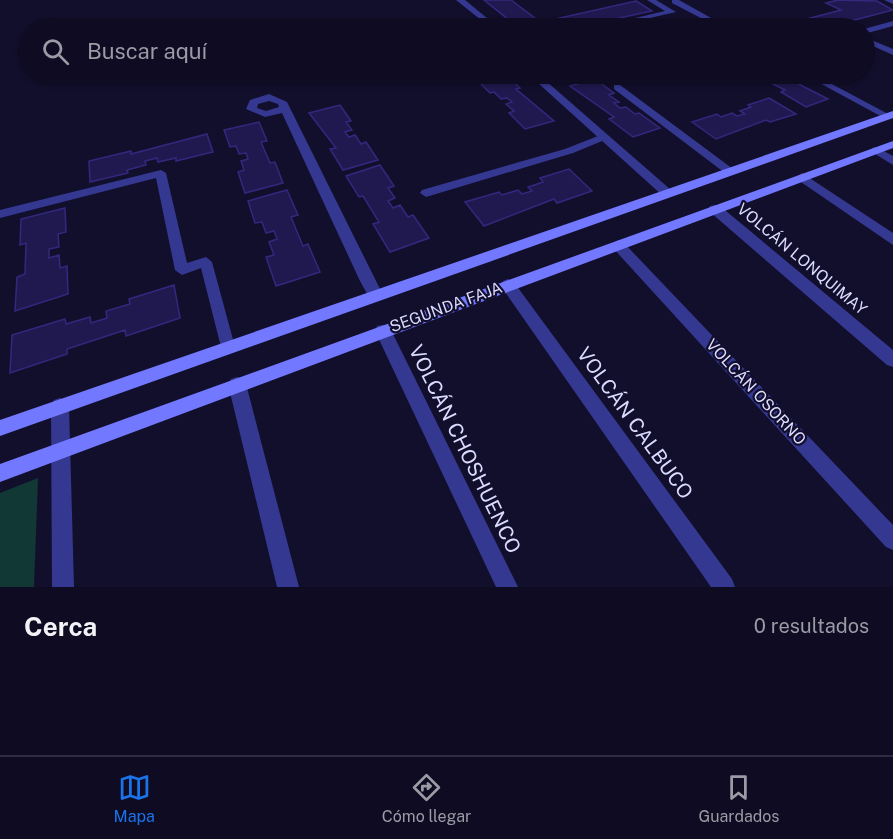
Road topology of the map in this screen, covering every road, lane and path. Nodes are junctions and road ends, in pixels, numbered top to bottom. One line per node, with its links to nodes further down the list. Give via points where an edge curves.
1 (460, 0): 6 (lane)
2 (651, 0): 7 (lane, via 672,12)
3 (888, 0): 5 (lane)
4 (675, 1): 8 (lane)
5 (893, 2)
6 (482, 18)
7 (644, 18)
8 (706, 18)
9 (893, 23): 10 (lane)
10 (875, 29)
11 (893, 41): 13 (lane)
12 (875, 44): 13 (lane)
13 (879, 46): 14 (lane)
14 (893, 52)
15 (543, 84): 20 (street)
16 (827, 84): 19 (lane)
17 (617, 87): 24 (lane)
18 (285, 109): 33 (street)
19 (890, 115): 24 (main road, SEGUNDA FAJA)
20 (603, 137): 26 (lane); 27 (street)
21 (893, 144): 22 (main road, SEGUNDA FAJA)
22 (876, 150): 23 (street); 25 (main road, SEGUNDA FAJA)
23 (893, 160)
24 (729, 171): 27 (main road, SEGUNDA FAJA)
25 (802, 177): 28 (main road, SEGUNDA FAJA); 30 (street)
26 (426, 194)
27 (667, 194): 33 (main road, SEGUNDA FAJA)
28 (715, 209): 31 (main road, SEGUNDA FAJA); 36 (street, VOLCÁN LONQUIMAY)
29 (0, 214): 35 (lane, via 161,173 182,270 206,262)
30 (893, 240)
31 (618, 245): 32 (main road, SEGUNDA FAJA); 42 (street, VOLCÁN OSORNO)
32 (508, 285): 34 (main road, SEGUNDA FAJA); 46 (street, VOLCÁN CALBUCO)
33 (375, 296): 35 (main road, SEGUNDA FAJA)
34 (383, 331): 37 (main road, SEGUNDA FAJA); 45 (street, VOLCÁN CHOSHUENCO)
35 (228, 347): 38 (main road, SEGUNDA FAJA)
36 (893, 360)
37 (237, 384): 40 (main road, SEGUNDA FAJA); 44 (street)
38 (60, 406): 39 (main road, SEGUNDA FAJA); 40 (street)
39 (0, 428)
40 (62, 450): 41 (main road, SEGUNDA FAJA); 43 (street)
41 (0, 473)
42 (893, 540)
43 (63, 587)
44 (288, 587)
45 (507, 587)
46 (724, 587)

